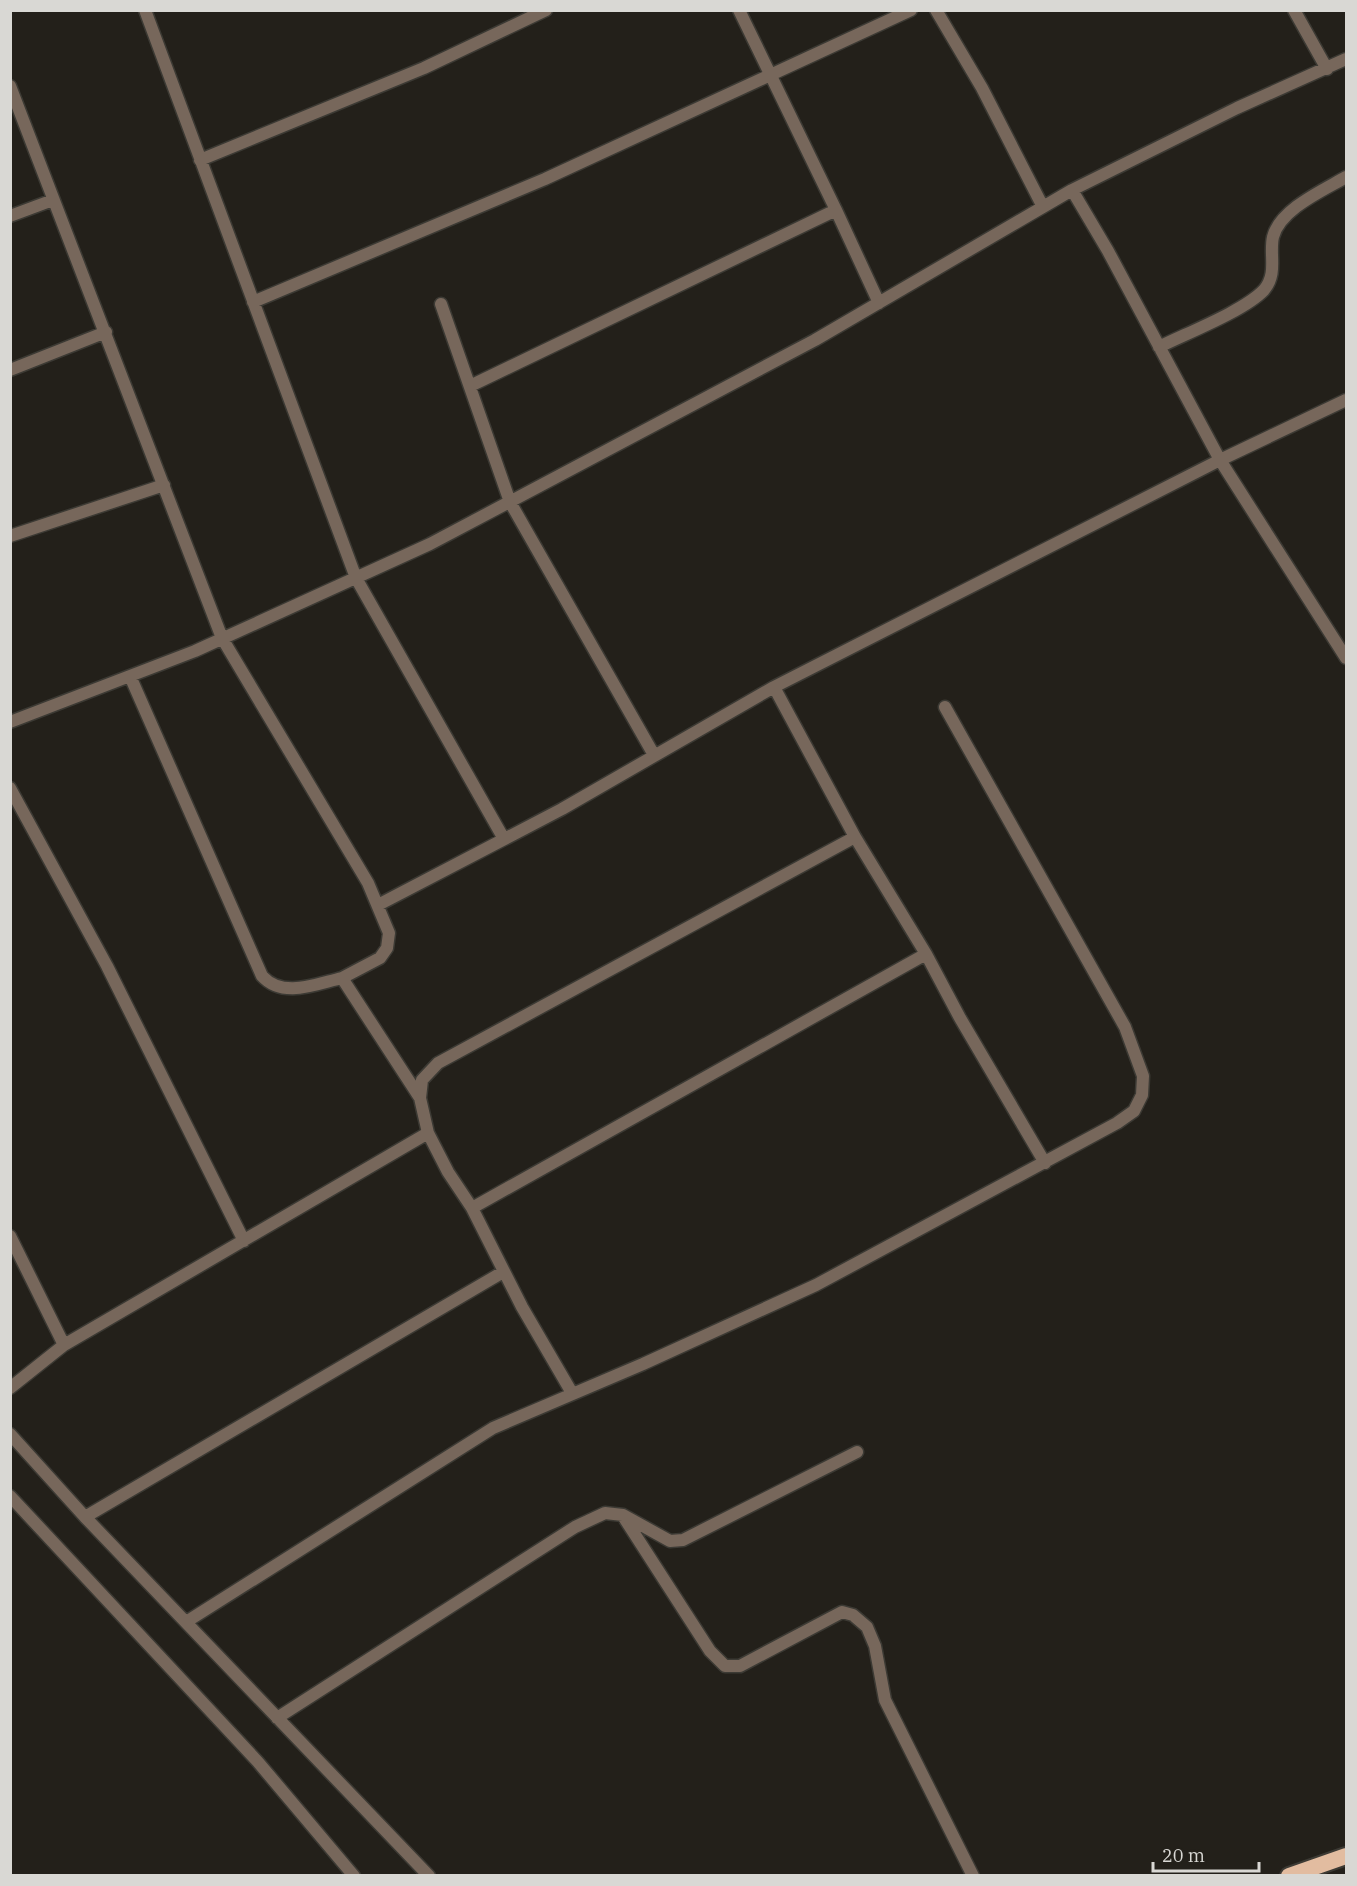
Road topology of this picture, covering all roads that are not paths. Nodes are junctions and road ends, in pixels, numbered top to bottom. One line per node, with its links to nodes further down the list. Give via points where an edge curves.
1 (145, 10): 11 (street)
2 (546, 10): 11 (street, via 424,68)
3 (739, 10): 9 (street)
4 (911, 10): 9 (street)
5 (936, 10): 15 (street, via 982,88)
6 (1294, 10): 8 (street)
7 (1347, 59): 8 (street)
8 (1327, 69): 13 (street, via 1237,108)
9 (770, 76): 16 (street); 18 (street, via 545,179)
10 (10, 86): 14 (street)
11 (200, 160): 18 (street)
12 (1347, 177): 22 (street, via 1294,208 1281,222 1273,237 1271,278 1251,302)
13 (1072, 190): 15 (street); 22 (street)
14 (53, 200): 17 (street); 21 (street)
15 (1043, 207): 19 (street)
16 (836, 210): 19 (street); 24 (street)
17 (10, 216)
18 (253, 302): 30 (street)
19 (879, 303): 28 (street)
20 (441, 304): 24 (street)
21 (106, 332): 23 (street); 27 (street)
22 (1159, 347): 26 (street)
23 (10, 370)
24 (470, 386): 28 (street)
25 (1347, 400): 26 (street)
26 (1220, 460): 32 (street); 34 (street)
27 (164, 485): 29 (street); 31 (street)
28 (510, 502): 30 (street); 37 (street)
29 (10, 536)
30 (356, 578): 31 (street); 40 (street)
31 (222, 638): 33 (street); 41 (street)
32 (1347, 658)
33 (130, 676): 36 (street); 43 (street, via 262,976 279,988 290,989)
34 (774, 687): 37 (street); 39 (street)
35 (945, 707): 46 (street, via 1125,1027 1143,1076 1142,1095 1134,1111)
36 (10, 722)
37 (654, 755): 40 (street)
38 (10, 788): 49 (street, via 107,966)
39 (855, 837): 42 (street); 44 (street, via 438,1063 423,1080)
40 (504, 839): 41 (street)
41 (378, 905): 43 (street, via 389,933 387,948 380,958)
42 (926, 954): 46 (street); 47 (street)
43 (342, 978): 44 (street)
44 (420, 1098): 45 (street)
45 (428, 1133): 47 (street); 49 (street)
46 (1045, 1163): 53 (street, via 816,1285)
47 (472, 1208): 50 (street)
48 (10, 1236): 51 (street)
49 (244, 1241): 51 (street)
50 (503, 1272): 53 (street); 58 (street)
51 (64, 1345): 52 (street)
52 (10, 1388)
53 (572, 1393): 59 (street, via 493,1428)
54 (10, 1434): 58 (street)
55 (857, 1452): 57 (street, via 683,1540 670,1541)
56 (10, 1496): 62 (street, via 258,1762)
57 (623, 1515): 60 (street, via 605,1513 575,1527); 64 (street, via 710,1651 724,1666 740,1666 842,1612 853,1615 867,1627 885,1700)
58 (86, 1517): 59 (street)
59 (186, 1622): 60 (street)
60 (277, 1718): 63 (street)
61 (1347, 1856): 65 (highway)
62 (354, 1875)
63 (429, 1875)
64 (973, 1875)
65 (1289, 1875)

